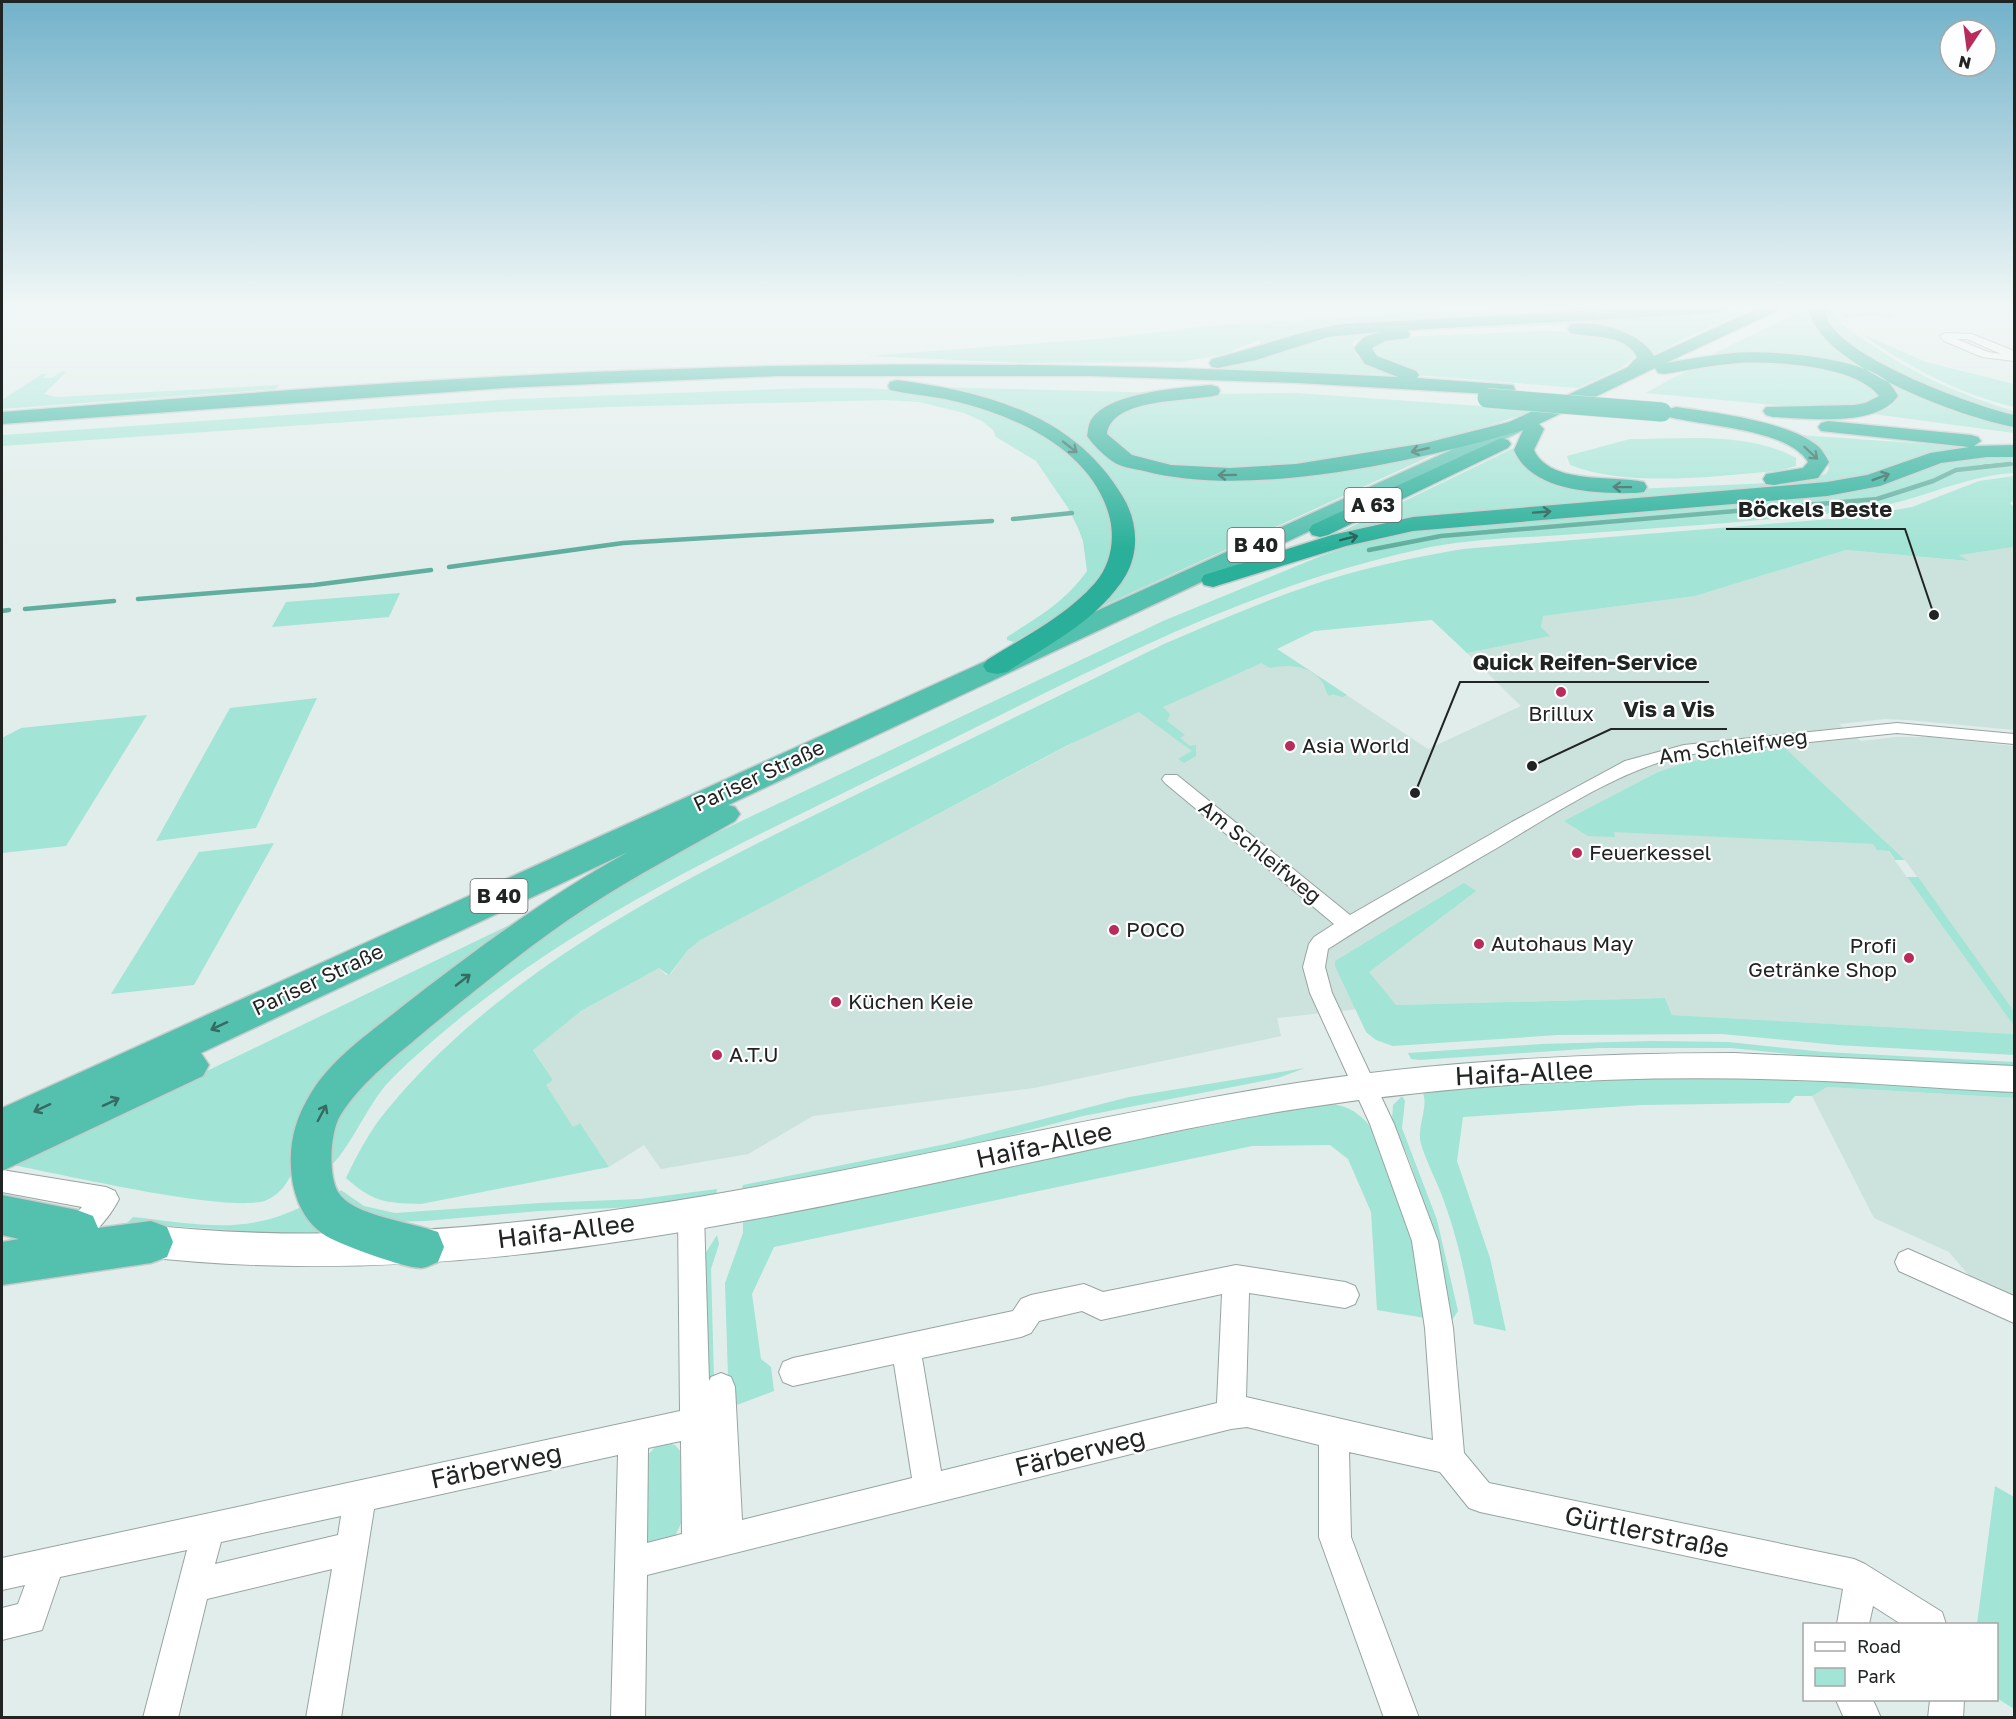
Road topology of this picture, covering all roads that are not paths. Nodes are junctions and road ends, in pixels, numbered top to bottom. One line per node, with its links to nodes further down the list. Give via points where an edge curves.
1 (429, 388): 15 (highway)
2 (575, 388): 17 (highway)
3 (913, 388): 23 (highway, one-way to 23, via 984,404 1060,439 1097,472 1121,517 1125,534 1123,555 1100,595)
4 (1271, 388): 18 (highway, one-way to 4, via 1375,459 1223,475 1168,472 1132,462 1107,448 1097,436 1098,424 1111,412 1141,401 1199,392)
5 (1332, 388): 12 (highway)
6 (1423, 388): 12 (highway)
7 (1463, 388): 12 (highway)
8 (1602, 388): 18 (highway, A 63)
9 (1618, 388): 18 (highway, A 63)
10 (1882, 388): 14 (highway, via 1889,396 1882,404 1854,411)
11 (1919, 388): 16 (highway)
12 (1481, 393): 13 (highway, bridge); 13 (highway, via 1506,389)
13 (1672, 409): 14 (highway); 18 (highway, one-way to 18, via 1788,439 1811,450 1819,462 1810,472 1779,479 1623,487 1588,484 1554,475 1532,463 1524,450); 20 (highway)
14 (1773, 411): 19 (highway)
15 (2, 418)
16 (2014, 421)
17 (2, 427)
18 (1526, 427): 22 (highway, A 63); 23 (highway, Pariser Straße / B 40)
19 (2014, 437)
20 (2014, 445)
21 (2014, 451): 22 (highway, one-way to 21, via 1340,540 1413,524 1827,489 1872,481 1937,457)
22 (1213, 580): 26 (highway, Pariser Straße / B 40)
23 (997, 666): 30 (highway, Pariser Straße / B 40, one-way to 30)
24 (2014, 739): 27 (street, Am Schleifweg, via 1921,729 1869,729 1654,757 1631,765 1519,826)
25 (1171, 779): 27 (street, Am Schleifweg)
26 (744, 803): 31 (highway, Pariser Straße / B 40, one-way to 26); 37 (highway, one-way to 26, via 347,1223 322,1205 315,1192 311,1148 318,1118 328,1102 370,1055 522,936 609,878)
27 (1349, 925): 29 (street, Am Schleifweg, via 1321,943 1314,967 1322,993)
28 (2014, 1079): 29 (street, Haifa-Allee, via 1737,1066 1518,1072)
29 (1366, 1086): 33 (street, Haifa-Allee, via 1166,1119); 49 (street, via 1425,1240 1439,1328)
30 (2, 1127)
31 (2, 1153)
32 (2, 1181): 35 (street, via 106,1199)
33 (691, 1214): 37 (street, Haifa-Allee, via 534,1237); 45 (street)
34 (2, 1215): 35 (highway)
35 (77, 1231): 36 (street, Haifa-Allee)
36 (151, 1242): 37 (street, Haifa-Allee, via 237,1249); 39 (highway)
37 (422, 1247)
38 (1908, 1262): 42 (street)
39 (2, 1263)
40 (1236, 1278): 41 (street); 43 (street, via 1101,1306 1084,1297 1055,1303 1031,1309 1021,1323); 46 (street)
41 (1345, 1295)
42 (2014, 1310)
43 (906, 1349): 44 (street); 50 (street)
44 (793, 1372)
45 (708, 1402): 48 (street, Färberweg); 53 (street)
46 (1231, 1414): 47 (street, Färberweg, via 1247,1412); 50 (street, Färberweg)
47 (1334, 1434): 49 (street); 68 (street, via 1335,1537)
48 (633, 1437): 51 (street, Färberweg); 55 (street)
49 (1449, 1459): 58 (street, Gürtlerstraße, via 1480,1497 1854,1575)
50 (929, 1489): 53 (street, Färberweg)
51 (360, 1496): 52 (street, Färberweg); 54 (street)
52 (208, 1529): 56 (street, Färberweg); 59 (street)
53 (712, 1543): 55 (street, Färberweg)
54 (351, 1548): 59 (street); 66 (street)
55 (631, 1563): 67 (street)
56 (48, 1564): 57 (street, Färberweg); 62 (street, via 30,1618)
57 (2, 1574)
58 (1862, 1581): 60 (street); 61 (street, Gürtlerstraße)
59 (193, 1586): 65 (street)
60 (1853, 1623)
61 (1928, 1623)
62 (2, 1624)
63 (1854, 1701): 69 (street)
64 (1947, 1701): 70 (street)
65 (160, 1718)
66 (323, 1718)
67 (628, 1718)
68 (1402, 1718)
69 (1864, 1718)
70 (1945, 1718)

